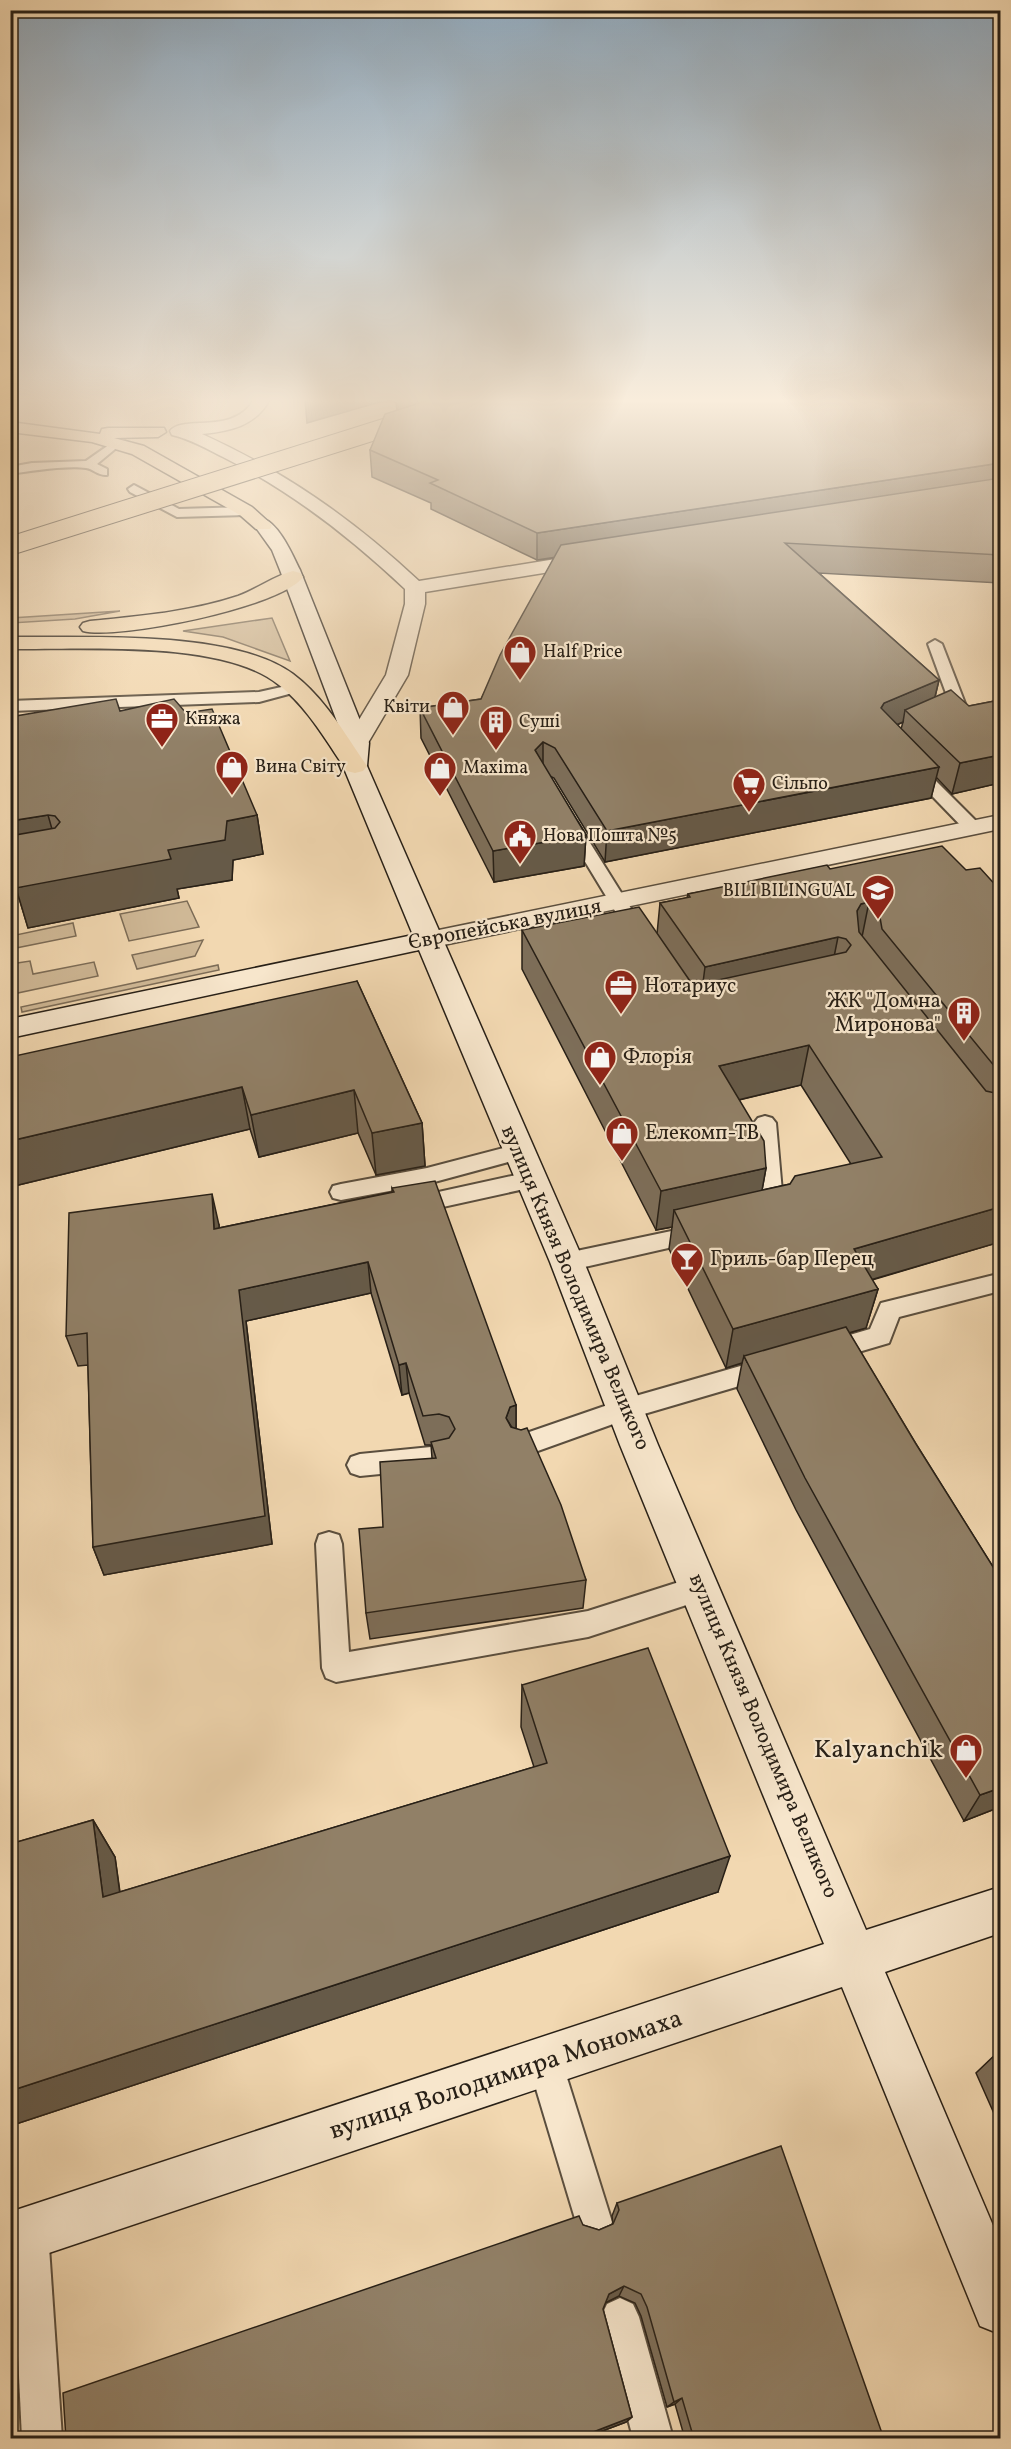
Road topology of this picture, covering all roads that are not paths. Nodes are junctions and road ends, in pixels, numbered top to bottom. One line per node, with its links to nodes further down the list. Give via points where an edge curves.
1 (114, 513): 5 (main road, bridge)
2 (249, 513): 4 (main road, вулиця Князя Володимира Великого)
3 (325, 513): 8 (street, via 376,552)
4 (263, 525): 7 (street, вулиця Князя Володимира Великого, via 281,550)
5 (10, 546)
6 (610, 556): 8 (street)
7 (293, 578): 9 (main road, via 234,604 199,613); 16 (street, вулиця Князя Володимира Великого)
8 (414, 588): 16 (street, via 415,604 397,675)
9 (10, 634)
10 (10, 644): 12 (main road, via 199,650 272,670)
11 (935, 644): 14 (lane, via 958,706)
12 (295, 688): 13 (lane, via 259,697); 16 (main road)
13 (10, 706)
14 (927, 720)
15 (900, 753): 19 (lane)
16 (356, 754): 21 (street, вулиця Князя Володимира Великого)
17 (562, 809): 20 (lane)
18 (1000, 822): 19 (street, Європейська вулиця)
19 (973, 828): 20 (street, Європейська вулиця)
20 (617, 902): 21 (street, Європейська вулиця); 22 (lane)
21 (429, 940): 23 (street, Європейська вулиця); 25 (street, вулиця Князя Володимира Великого)
22 (648, 948)
23 (10, 1029)
24 (765, 1123): 28 (lane, via 773,1215)
25 (524, 1166): 26 (lane, via 427,1176); 27 (lane); 30 (street, вулиця Князя Володимира Великого)
26 (341, 1192)
27 (388, 1209)
28 (752, 1220)
29 (720, 1228): 30 (lane)
30 (567, 1262): 32 (street, вулиця Князя Володимира Великого)
31 (998, 1283): 32 (lane, via 889,1310 880,1336)
32 (626, 1409): 33 (lane); 37 (street, вулиця Князя Володимира Великого)
33 (521, 1446)
34 (441, 1457): 35 (lane)
35 (360, 1465)
36 (329, 1544): 37 (lane, via 336,1668 588,1624)
37 (701, 1588): 39 (street, вулиця Князя Володимира Великого)
38 (1000, 1910): 39 (street, вулиця Володимира Мономаха)
39 (855, 1958): 40 (street, вулиця Володимира Мономаха); 43 (street, вулиця Князя Володимира Великого)
40 (545, 2062): 41 (lane); 42 (street, вулиця Володимира Мономаха)
41 (594, 2222)
42 (20, 2236): 45 (lane)
43 (1000, 2306)
44 (620, 2318): 46 (lane)
45 (42, 2439)
46 (653, 2439)

